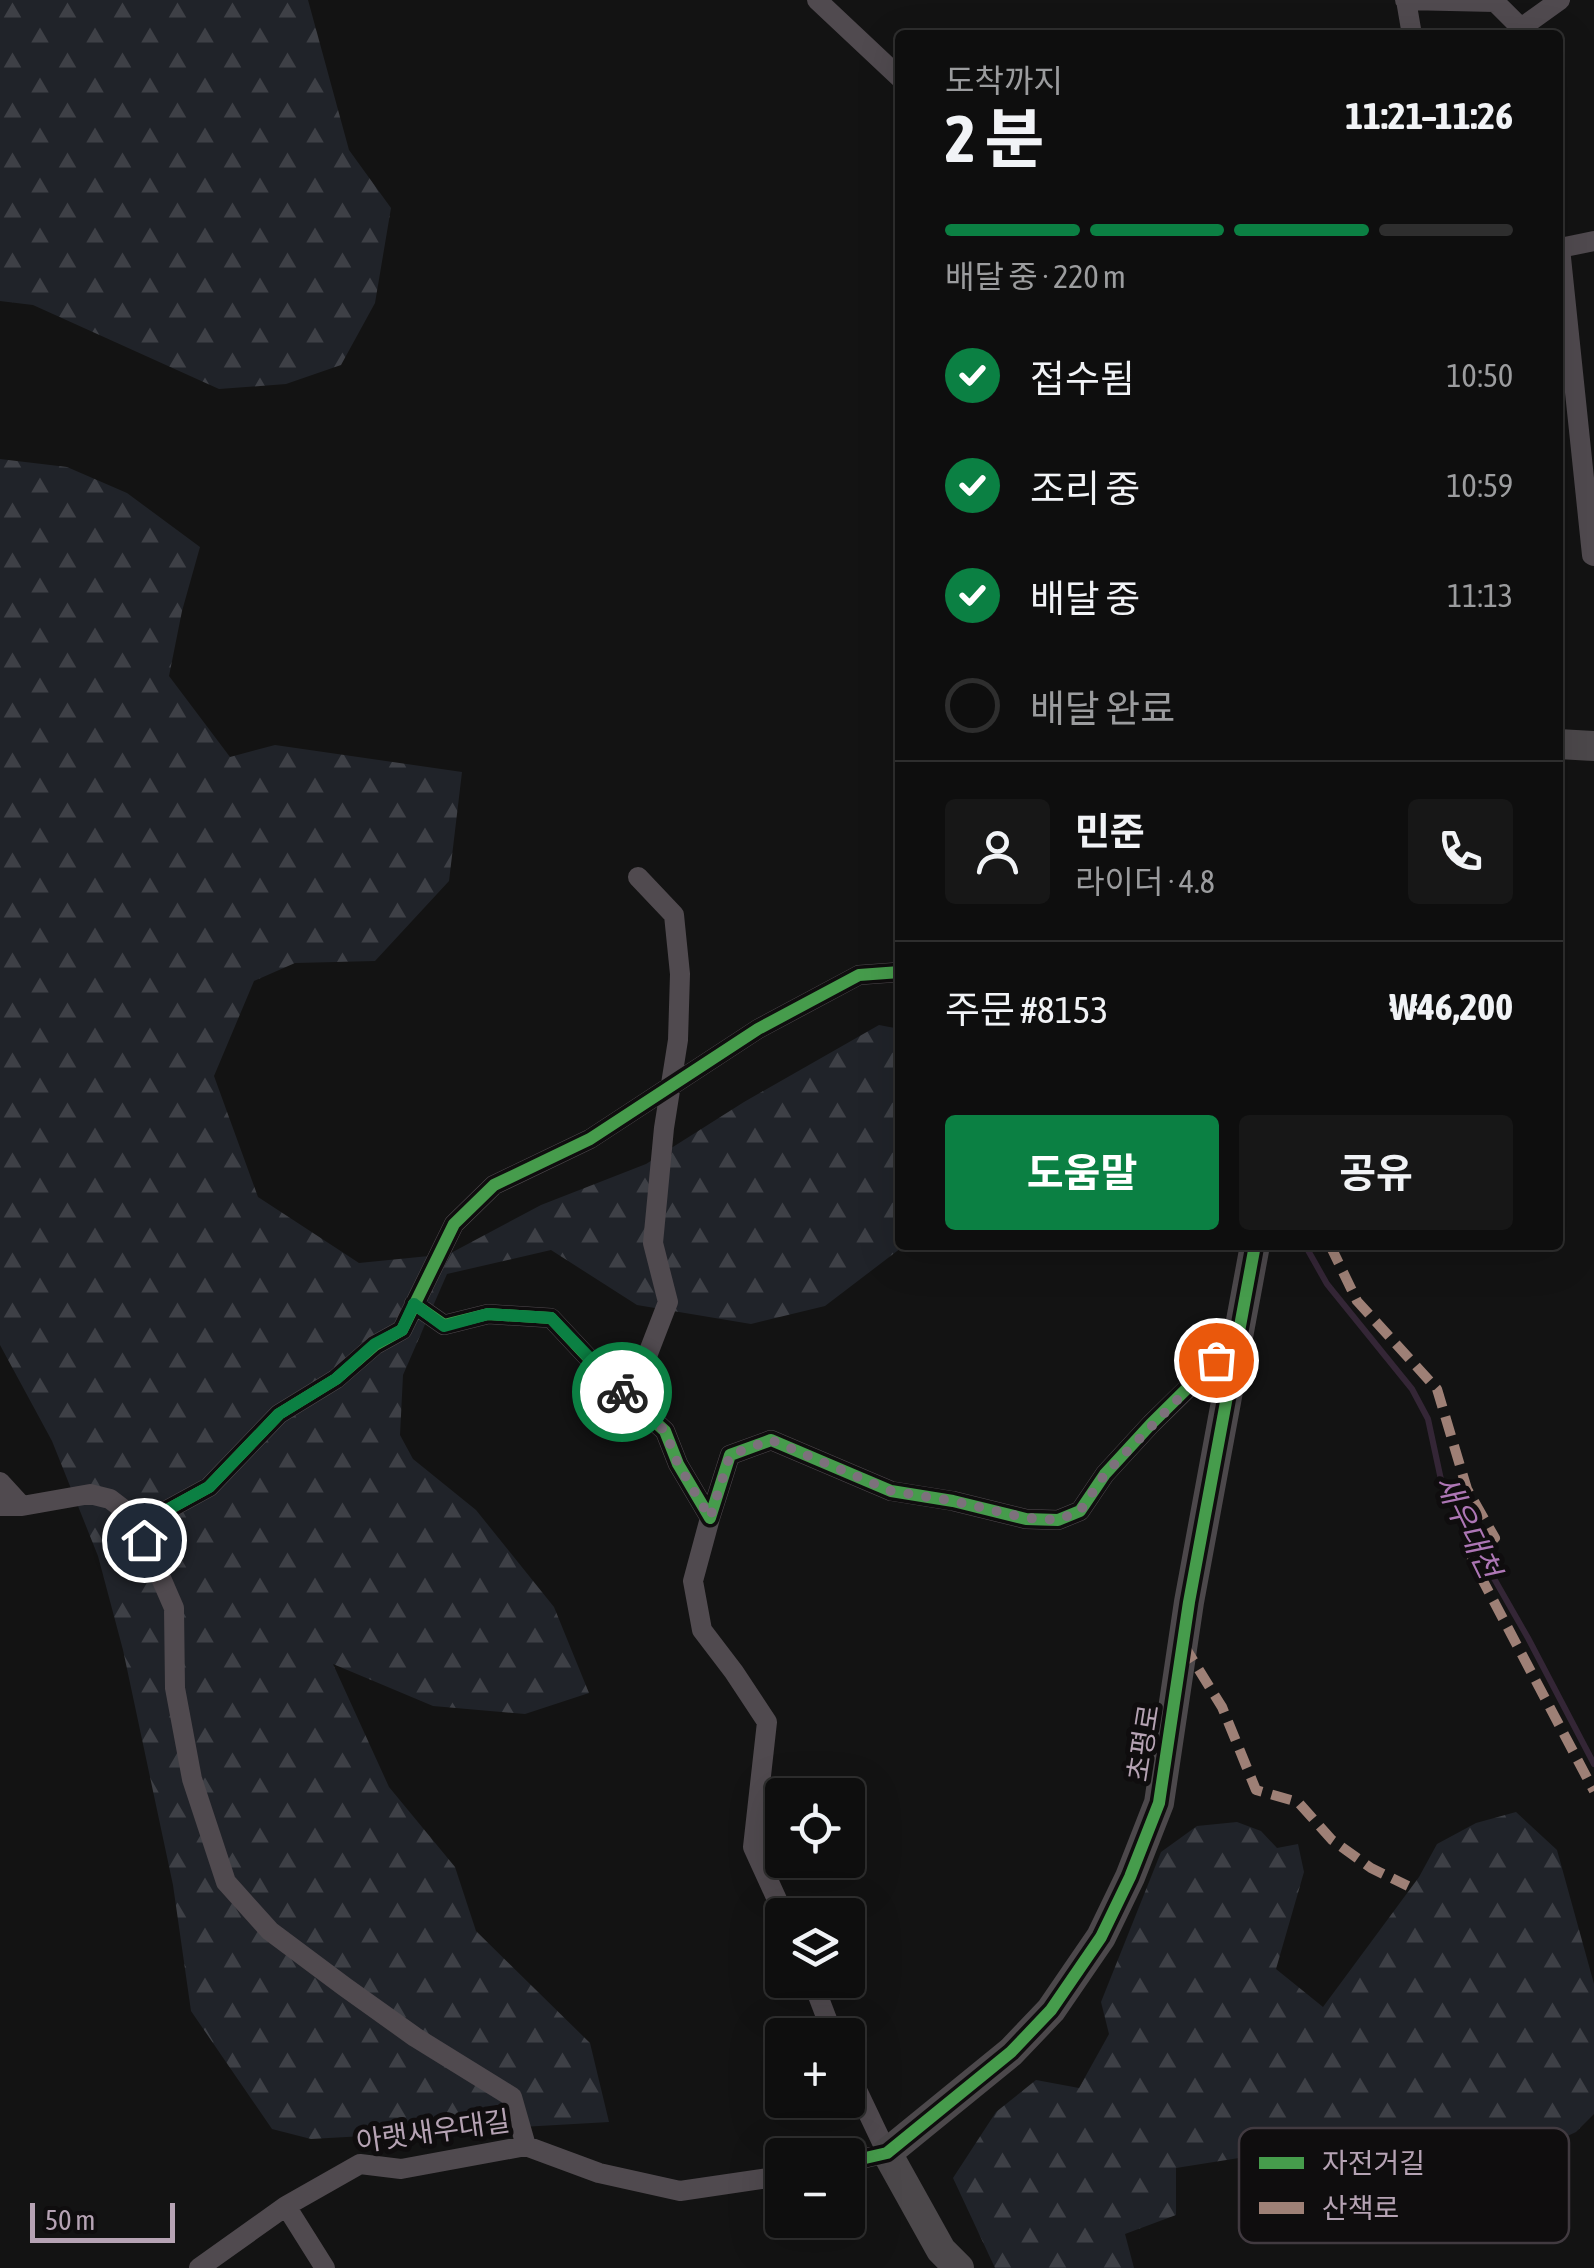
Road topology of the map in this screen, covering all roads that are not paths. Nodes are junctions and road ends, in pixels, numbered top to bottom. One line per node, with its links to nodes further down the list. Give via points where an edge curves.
1 (816, 0): 5 (street)
2 (1406, 0): 3 (street, via 1495,2 1521,28); 4 (street)
3 (1560, 0)
4 (1411, 30)
5 (895, 73)
6 (1594, 240): 7 (street)
7 (1563, 247)
8 (1563, 277): 9 (street)
9 (1594, 556)
10 (1563, 744): 11 (street)
11 (1594, 746)
12 (638, 876): 14 (street, via 674,915 678,1040)
13 (895, 972): 14 (street, via 859,975)
14 (670, 1086): 16 (street, via 590,1139 494,1185 454,1224); 18 (street, via 653,1243 668,1302 644,1364)
15 (1253, 1250): 17 (street, 초평로)
16 (414, 1304): 18 (street, via 444,1326 488,1314 551,1318); 23 (street, via 402,1330 279,1414 209,1487)
17 (1237, 1339): 22 (street, via 1105,1474 1080,1511 1058,1520 891,1491 771,1440 730,1455); 27 (street, 초평로, via 1160,1803 1130,1877 1101,1937 1051,2010 1012,2052)
18 (621, 1391): 22 (street, via 665,1431)
19 (0, 1482): 21 (street)
20 (0, 1506): 21 (street)
21 (22, 1506): 23 (street, via 90,1494 110,1499)
22 (710, 1518): 24 (street, via 693,1581 702,1630 767,1722 753,1848)
23 (133, 1524): 26 (street, via 174,1608 176,1688 192,1780 226,1882 270,1931 415,2037 512,2097)
24 (776, 1898)
25 (865, 2107): 27 (street)
26 (526, 2146): 29 (street, 아랫새우대길, via 599,2173 680,2191); 30 (street, 아랫새우대길, via 402,2169 360,2164)
27 (887, 2153): 28 (street); 33 (street, via 941,2250)
28 (865, 2158)
29 (765, 2178)
30 (286, 2206): 31 (street, 아랫새우대길); 32 (street)
31 (199, 2268)
32 (325, 2268)
33 (959, 2268)

